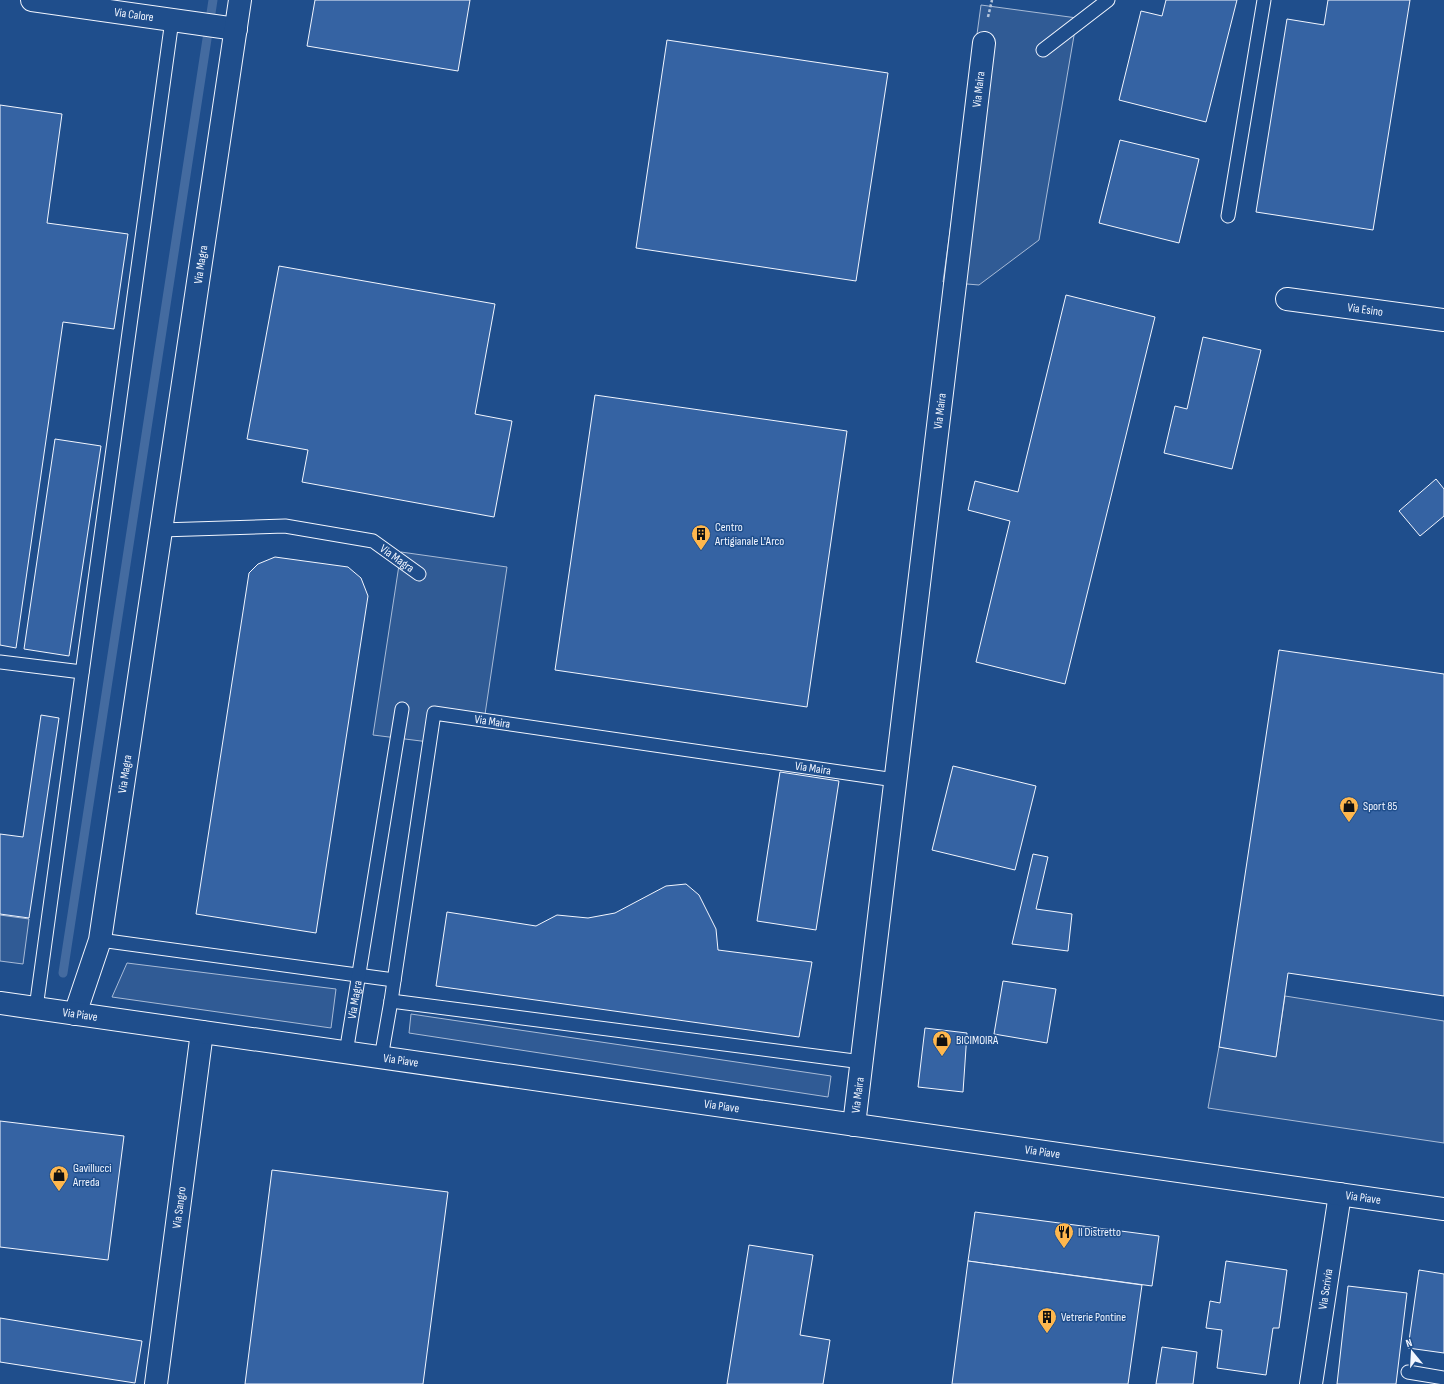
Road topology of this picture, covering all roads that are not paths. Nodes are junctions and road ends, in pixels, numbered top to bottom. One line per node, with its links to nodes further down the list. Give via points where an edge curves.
1 (32, 0): 5 (street, Via Calore)
2 (240, 0): 6 (street, Via Magra)
3 (1108, 0): 8 (lane)
4 (1264, 0): 9 (lane)
5 (172, 20): 6 (street, Via Calore); 15 (lane)
6 (236, 29): 12 (street, Via Magra)
7 (984, 43): 17 (street, Via Maira)
8 (1044, 50)
9 (1228, 216)
10 (1287, 299): 11 (street, Via Esino)
11 (1444, 320)
12 (161, 530): 13 (lane, Via Magra, via 285,526 373,541); 18 (street, Via Magra)
13 (420, 574)
14 (0, 662): 15 (lane)
15 (82, 672): 23 (lane)
16 (402, 709): 19 (lane, Via Magra)
17 (895, 780): 20 (lane, Via Maira, via 434,713); 28 (street, Via Maira)
18 (100, 940): 19 (lane); 24 (street, Via Magra)
19 (359, 975): 20 (lane); 26 (lane, Via Magra)
20 (394, 980): 21 (lane, Via Maira)
21 (391, 1001): 27 (lane, Via Maira); 28 (lane)
22 (0, 1003): 23 (street, Via Piave)
23 (36, 1008): 24 (street, Via Piave)
24 (75, 1014): 25 (street, Via Piave)
25 (202, 1032): 26 (street, Via Piave); 34 (street, Via Sangro)
26 (346, 1053): 27 (street, Via Piave)
27 (381, 1058): 29 (street, Via Piave)
28 (862, 1062): 29 (street, Via Maira)
29 (854, 1125): 30 (street, Via Piave)
30 (1340, 1194): 31 (street, Via Piave); 35 (street, Via Scrivia)
31 (1444, 1209)
32 (1408, 1372): 33 (lane)
33 (1444, 1378)
34 (156, 1384)
35 (1311, 1384)

